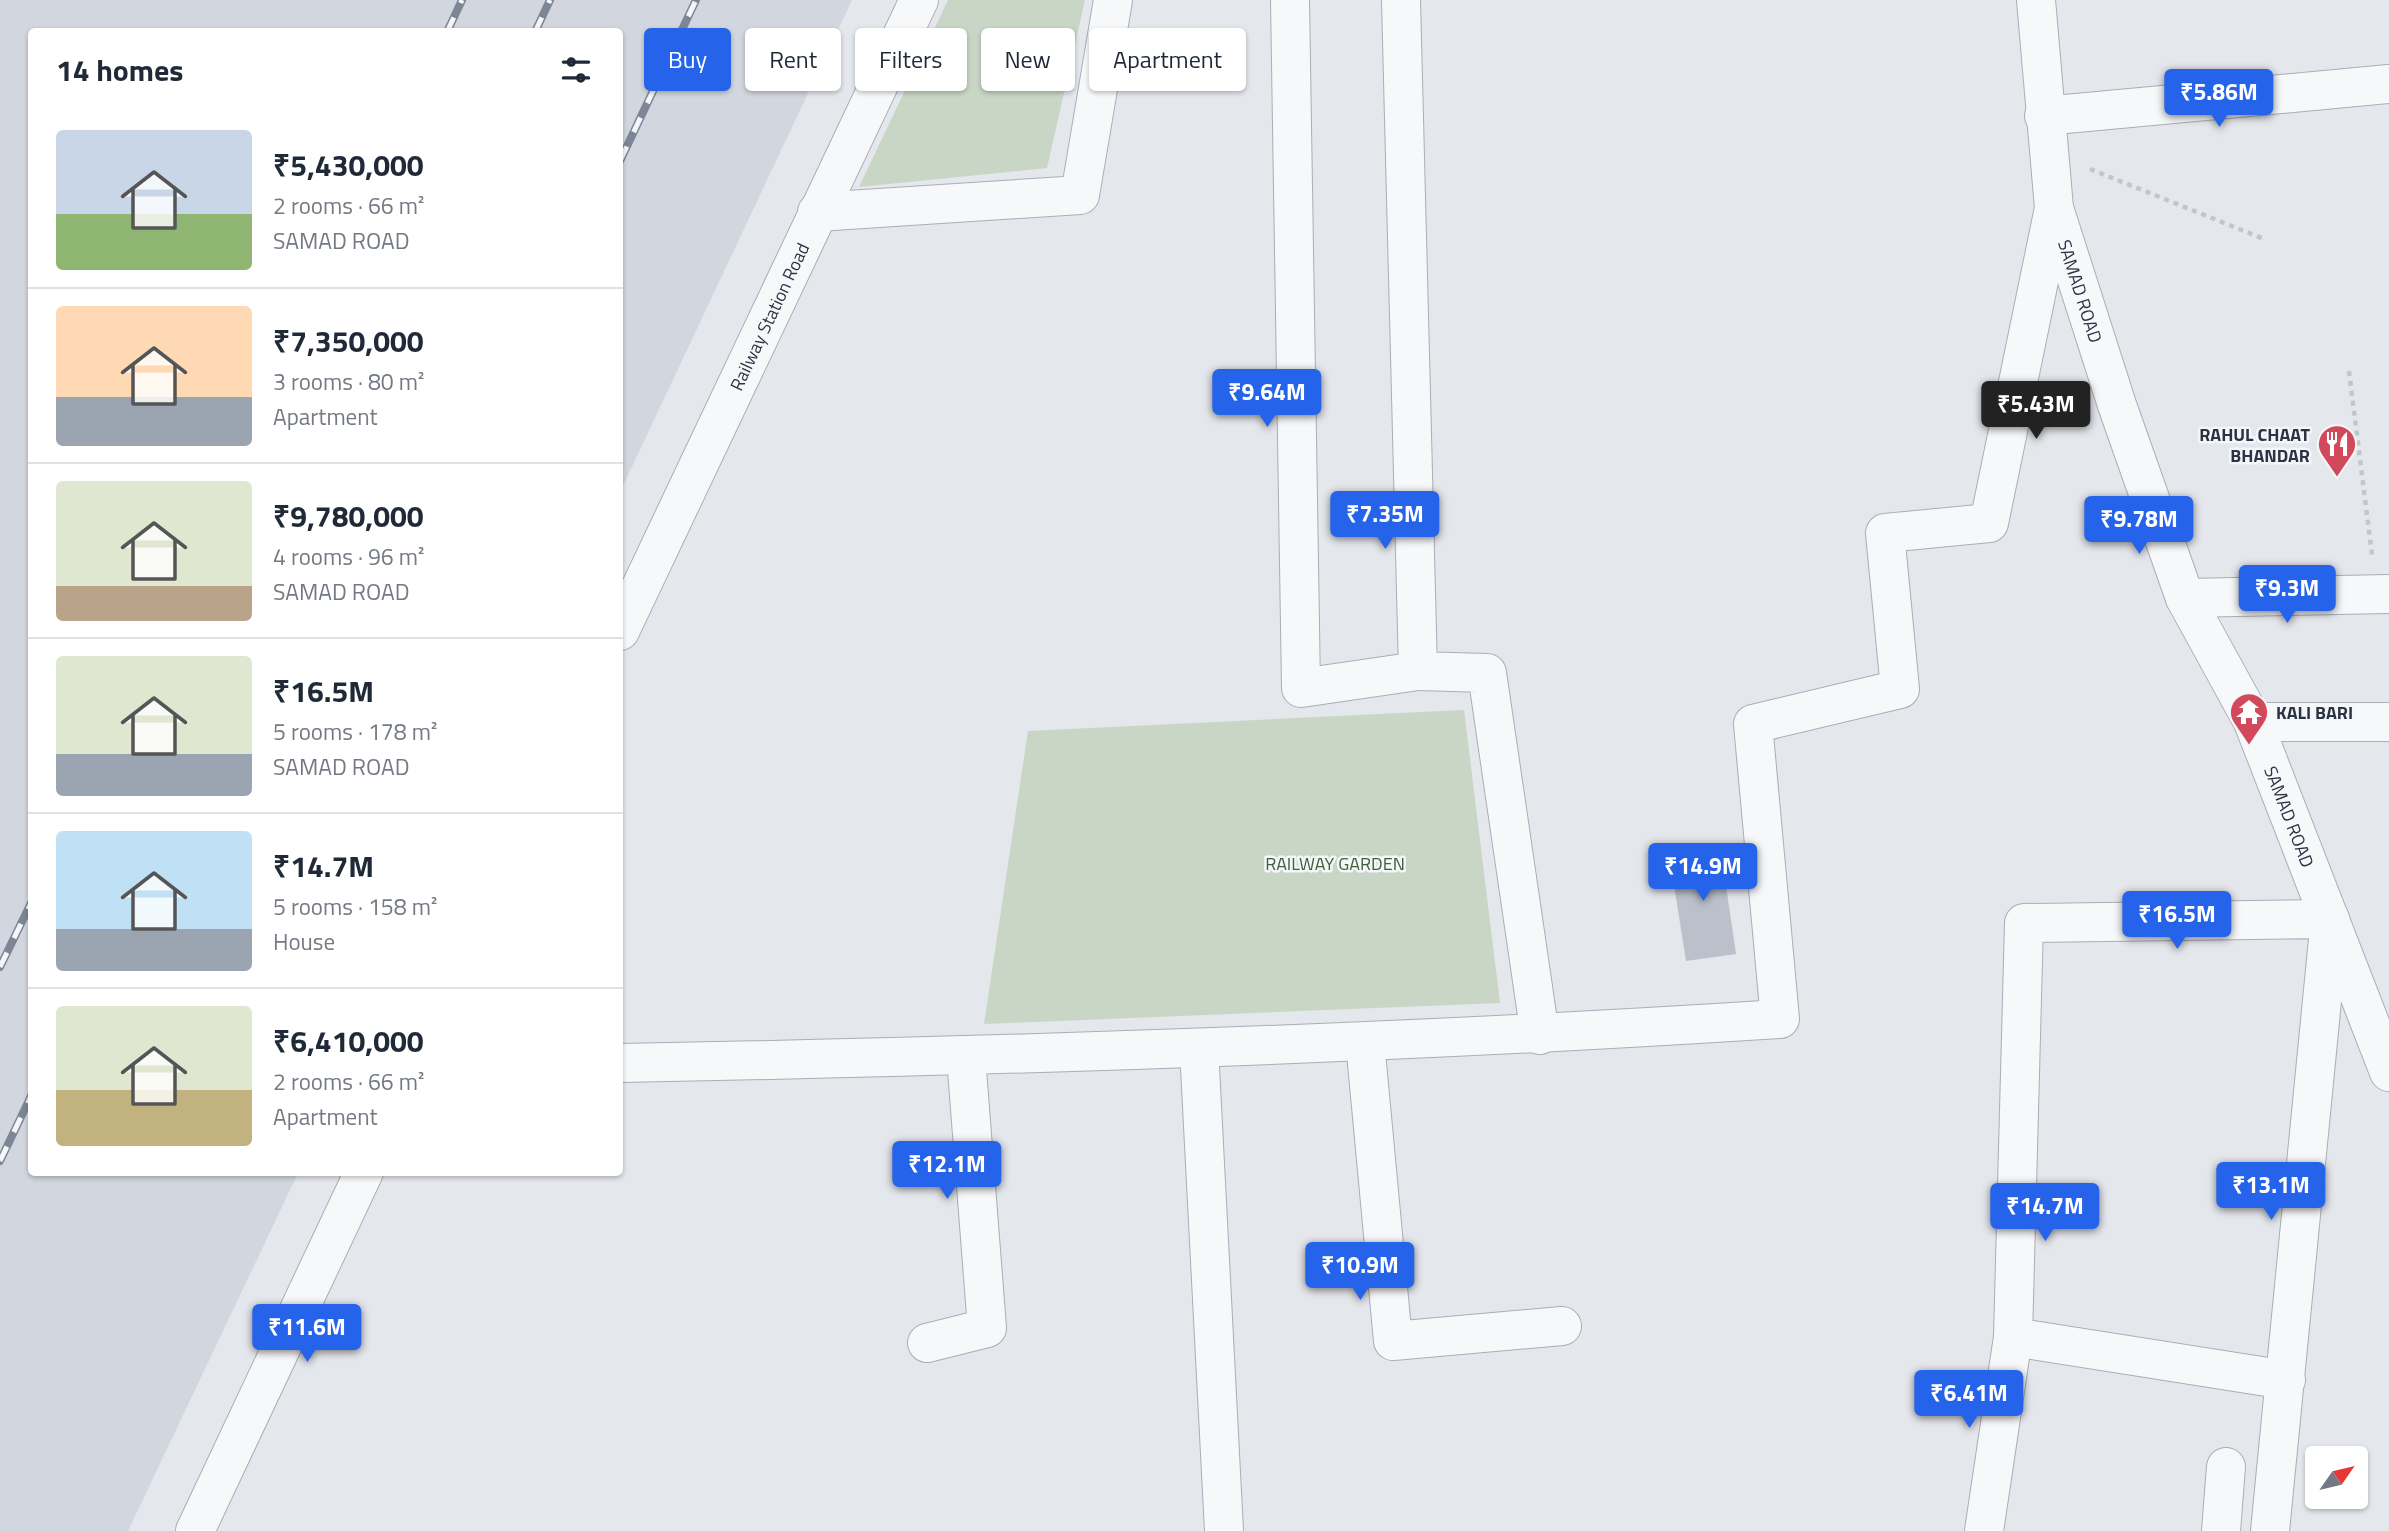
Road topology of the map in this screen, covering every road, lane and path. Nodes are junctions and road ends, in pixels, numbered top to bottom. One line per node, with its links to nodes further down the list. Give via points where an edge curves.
1 (919, 0): 9 (street, Railway Station Road)
2 (1113, 0): 9 (street, via 1080,195)
3 (1290, 0): 15 (street, via 1301,688)
4 (1401, 0): 15 (street)
5 (2036, 0): 7 (street, SAMAD ROAD)
6 (2389, 84): 7 (street)
7 (2046, 134): 8 (street, SAMAD ROAD); 10 (path)
8 (2054, 208): 13 (street, SAMAD ROAD); 19 (street, via 1989,523 1885,533 1900,689 1753,724 1780,1019)
9 (817, 212): 14 (street, Railway Station Road)
10 (2264, 239)
11 (2349, 371): 12 (path)
12 (2383, 594): 13 (street)
13 (2186, 598): 16 (street, SAMAD ROAD)
14 (623, 625)
15 (1418, 671): 19 (street, via 1487,673)
16 (2253, 722): 17 (street); 18 (street, SAMAD ROAD)
17 (2389, 722)
18 (2330, 919): 24 (street, SAMAD ROAD); 27 (street, via 2024,923); 29 (street)
19 (1540, 1035): 20 (street)
20 (1365, 1042): 21 (street); 26 (street, via 1393,1341)
21 (1199, 1048): 22 (street); 32 (street)
22 (966, 1057): 23 (street); 28 (street, via 987,1328)
23 (623, 1063)
24 (2389, 1072)
25 (363, 1176): 31 (street)
26 (1562, 1326)
27 (2013, 1337): 29 (street); 33 (street)
28 (927, 1343)
29 (2286, 1380): 35 (street)
30 (2226, 1467): 34 (street)
31 (195, 1531)
32 (1224, 1531)
33 (1984, 1531)
34 (2221, 1531)
35 (2270, 1531)

